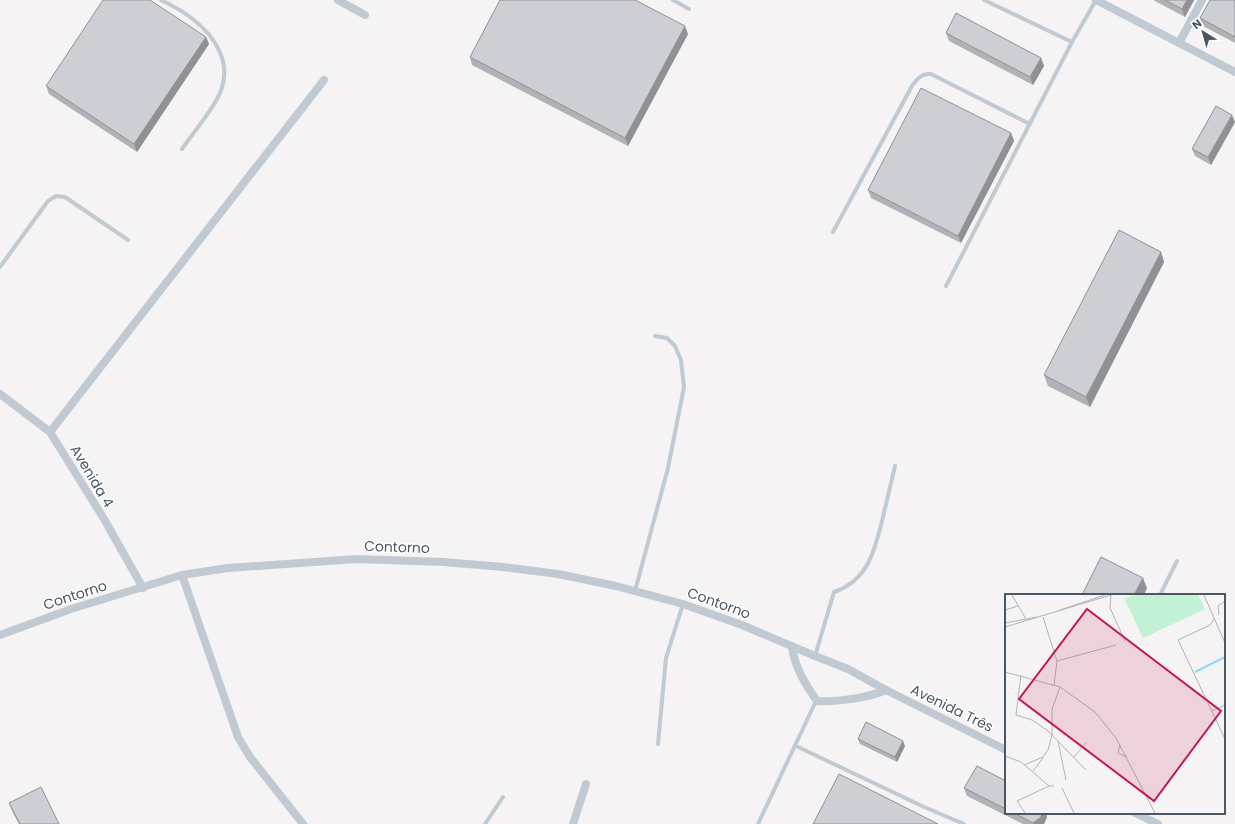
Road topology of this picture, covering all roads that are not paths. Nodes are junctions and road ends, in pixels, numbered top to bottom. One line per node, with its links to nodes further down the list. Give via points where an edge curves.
1 (161, 0): 14 (lane, via 199,24 214,41 224,63 225,74 217,99)
2 (338, 0): 8 (street)
3 (673, 0): 7 (lane)
4 (984, 0): 9 (lane)
5 (1096, 0): 9 (lane); 10 (street)
6 (1202, 0): 10 (street)
7 (689, 9)
8 (365, 15)
9 (1072, 42): 13 (lane)
10 (1180, 43): 11 (street)
11 (1235, 72)
12 (324, 80): 21 (street)
13 (1030, 124): 15 (lane, via 926,73 912,86); 18 (lane)
14 (182, 149)
15 (833, 232)
16 (128, 240): 17 (lane, via 65,197 56,196 48,201)
17 (0, 267)
18 (946, 286)
19 (655, 336): 26 (lane, via 666,338 675,346 681,360 684,386 668,468)
20 (0, 394): 21 (street, Avenida 4)
21 (50, 432): 25 (street, Avenida 4)
22 (895, 466): 31 (lane, via 875,551 863,572 844,588 834,592)
23 (1177, 561): 27 (lane)
24 (182, 575): 25 (street, Contorno); 26 (street, Contorno, via 228,568 294,563 357,559 408,560 558,574); 40 (street, via 238,737 250,757)
25 (143, 588): 29 (street, Contorno, via 71,609)
26 (635, 590): 28 (street, Contorno)
27 (1160, 594)
28 (683, 604): 30 (street, Contorno); 34 (lane, via 666,658)
29 (0, 635)
30 (792, 646): 31 (street, Contorno); 33 (street, via 798,670)
31 (815, 656): 32 (street, Avenida Três, via 848,669)
32 (886, 690): 33 (street, via 875,695); 36 (street, Avenida Três)
33 (817, 701): 35 (lane)
34 (658, 744)
35 (796, 746): 43 (lane); 44 (lane)
36 (1005, 750)
37 (586, 784): 42 (street)
38 (502, 797): 41 (lane)
39 (1137, 814): 45 (street)
40 (303, 824)
41 (485, 824)
42 (573, 824)
43 (758, 824)
44 (964, 824)
45 (1158, 824)

